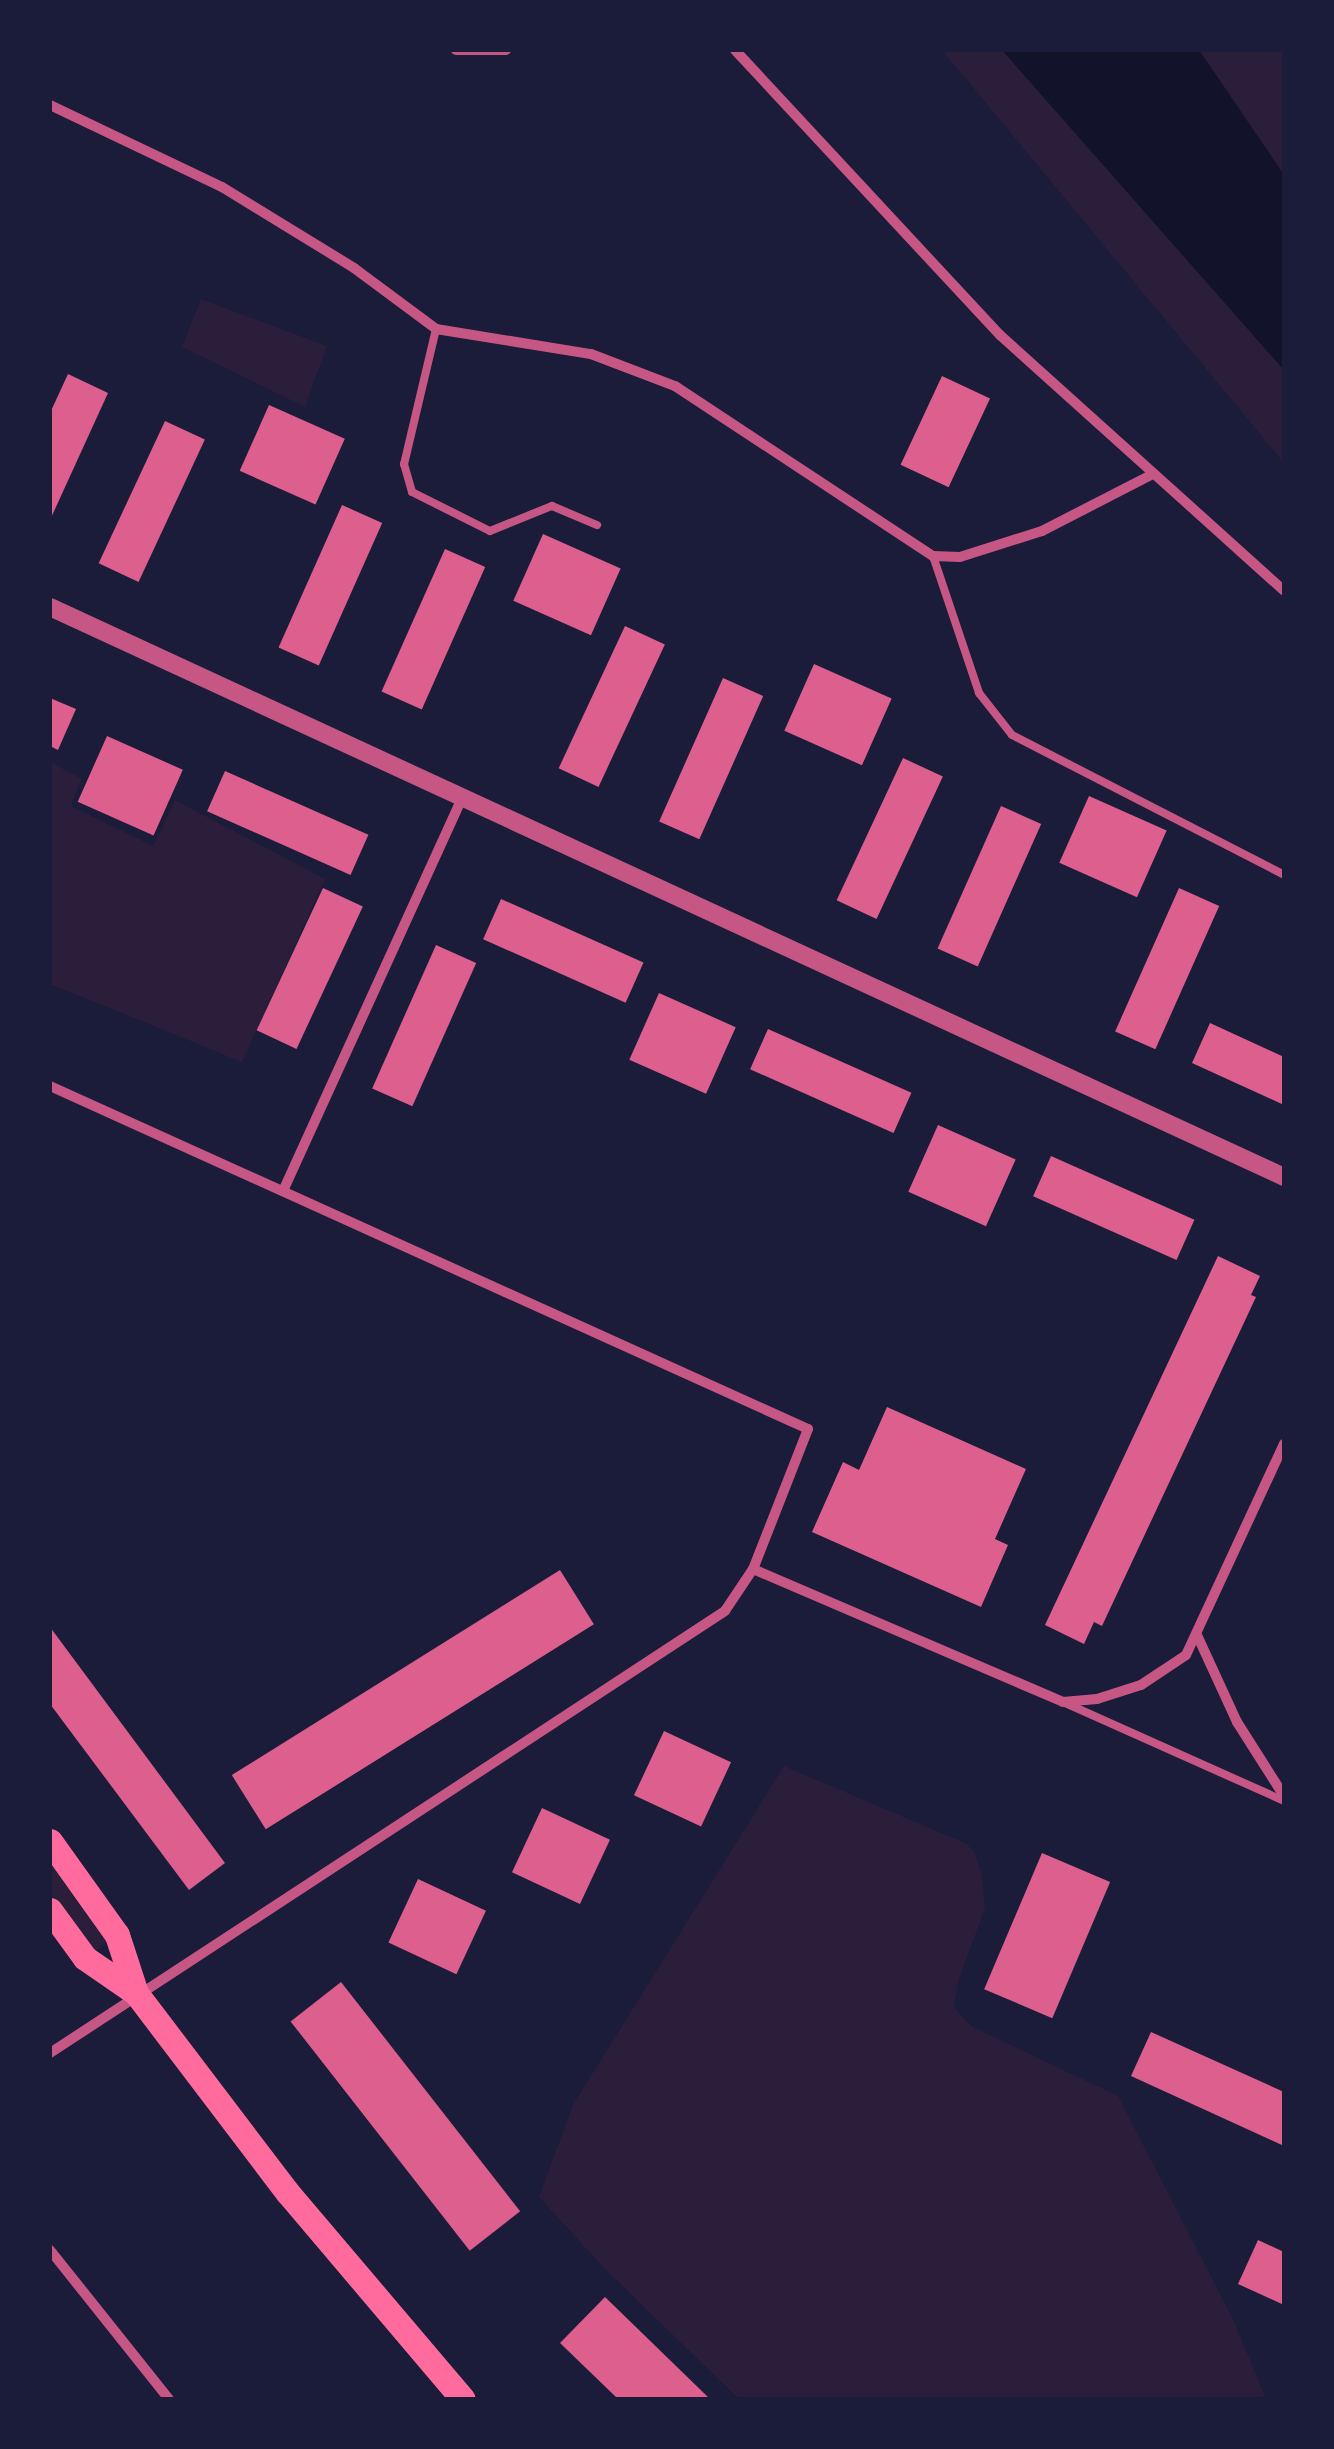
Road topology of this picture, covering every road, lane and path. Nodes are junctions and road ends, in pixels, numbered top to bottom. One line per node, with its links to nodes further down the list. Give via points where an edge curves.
1 (456, 50): 2 (street)
2 (506, 50)
3 (735, 50): 6 (street, via 1000,335)
4 (50, 105): 5 (street, via 222,187 354,268)
5 (436, 329): 7 (lane, via 404,464 412,492 490,531 552,506); 8 (street, via 590,354 647,372)
6 (1153, 474): 8 (street, via 1042,531 960,557); 9 (street)
7 (597, 526)
8 (933, 556): 12 (lane, via 974,681 1012,735)
9 (1284, 591)
10 (50, 608): 11 (street)
11 (462, 798): 14 (street); 15 (street)
12 (1284, 876)
13 (50, 1086): 15 (street)
14 (1284, 1177)
15 (283, 1191): 17 (street, via 808,1429)
16 (1284, 1444): 18 (street)
17 (754, 1569): 19 (street); 23 (street, via 725,1611)
18 (1197, 1635): 19 (street, via 1186,1655 1141,1685); 20 (street, via 1237,1722)
19 (1063, 1702): 20 (lane)
20 (1284, 1798)
21 (50, 1842): 23 (main road, via 117,1935)
22 (50, 1910): 23 (main road, via 85,1958)
23 (136, 1993): 24 (street); 27 (main road, via 288,2193)
24 (50, 2053)
25 (50, 2250): 26 (street)
26 (169, 2399)
27 (463, 2399)

